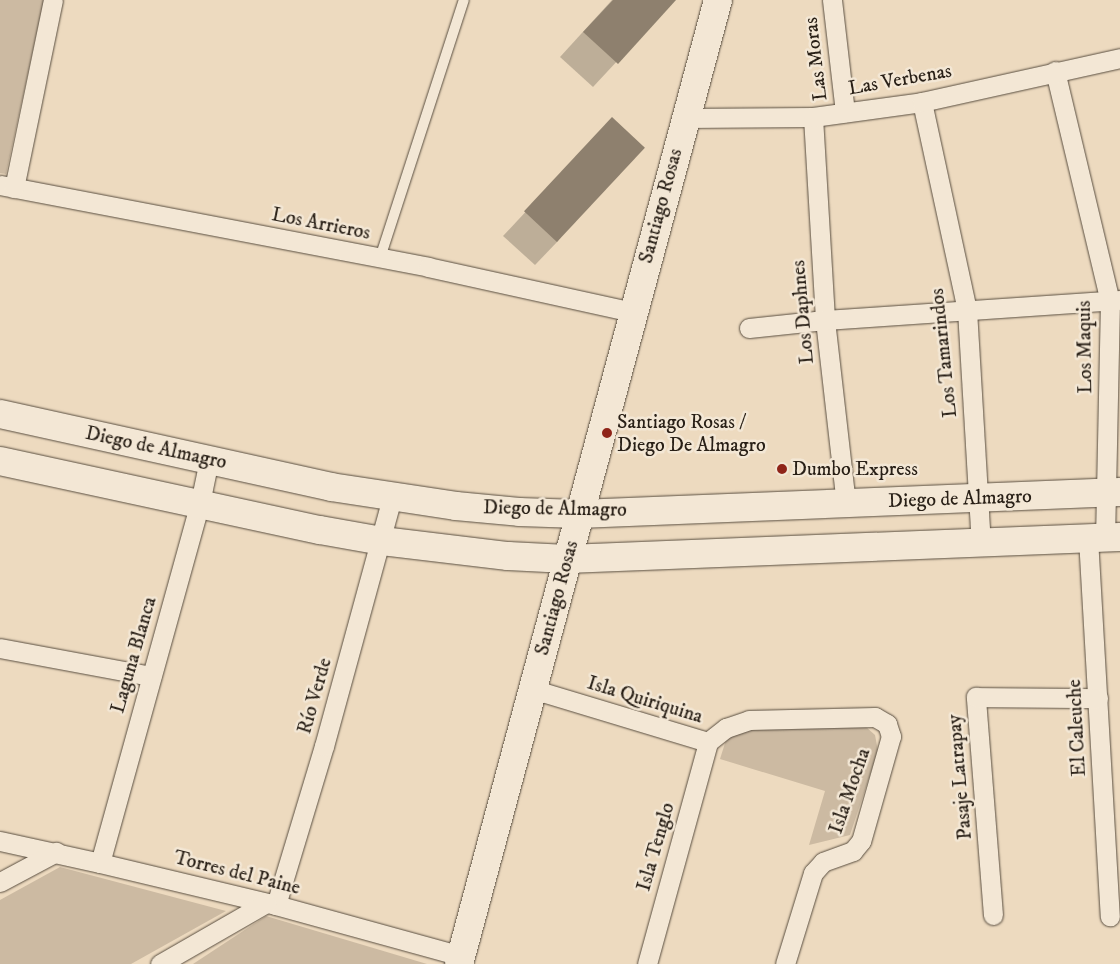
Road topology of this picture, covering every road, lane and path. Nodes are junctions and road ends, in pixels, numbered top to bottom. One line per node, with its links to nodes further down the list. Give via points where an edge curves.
1 (53, 0): 11 (street)
2 (464, 0): 12 (lane)
3 (718, 0): 10 (main road, Santiago Rosas)
4 (832, 0): 8 (street, Las Moras)
5 (1120, 58): 6 (street, Las Verbenas)
6 (1055, 72): 7 (street, Las Verbenas); 13 (street, Los Maquis)
7 (922, 102): 8 (street, Las Verbenas); 14 (street, Los Tamarindos)
8 (845, 112): 9 (street, Las Verbenas)
9 (812, 117): 10 (street, Las Verbenas); 16 (street, Los Daphnes)
10 (685, 118): 15 (main road, Santiago Rosas)
11 (7, 186): 12 (street, Los Arrieros)
12 (380, 258): 15 (street, Los Arrieros)
13 (1115, 300): 14 (street); 21 (street, Los Maquis)
14 (967, 310): 16 (street); 23 (street, Los Tamarindos)
15 (633, 312): 26 (main road, Santiago Rosas)
16 (825, 320): 17 (street); 25 (street, Los Daphnes)
17 (749, 328)
18 (0, 414): 19 (main road, Diego de Almagro)
19 (209, 460): 22 (main road, Diego de Almagro); 24 (street, Laguna Blanca)
20 (0, 461): 24 (main road)
21 (1114, 492): 23 (main road, Diego de Almagro); 27 (street, Los Maquis)
22 (392, 498): 26 (main road, Diego de Almagro, via 501,510); 28 (street, Río Verde)
23 (979, 498): 25 (main road, Diego de Almagro); 29 (street, Los Tamarindos)
24 (200, 503): 28 (main road); 32 (street, Laguna Blanca)
25 (846, 503): 26 (main road, Diego de Almagro)
26 (579, 514): 30 (main road, Santiago Rosas)
27 (1104, 537): 29 (main road); 34 (street, El Caleuche)
28 (382, 541): 30 (main road, via 508,556); 42 (street, Río Verde, via 324,746)
29 (981, 543): 30 (main road)
30 (567, 559): 33 (main road, Santiago Rosas)
31 (0, 648): 32 (street)
32 (151, 676): 39 (street, Laguna Blanca)
33 (532, 689): 36 (street, Isla Quiriquina); 45 (main road, Santiago Rosas)
34 (1098, 698): 40 (street, El Caleuche); 43 (street, Pasaje Latrapay, via 976,698)
35 (887, 724): 36 (street, Isla Quiriquina, via 866,716 750,720 726,728); 48 (street, Isla Mocha, via 891,736 888,754 861,841 853,851 823,862 813,873)
36 (708, 742): 47 (street, Isla Tenglo)
37 (0, 842): 38 (street, Torres del Paine)
38 (56, 852): 39 (street, Torres del Paine); 41 (street)
39 (100, 862): 42 (street, Torres del Paine)
40 (1114, 874): 44 (street, El Caleuche)
41 (0, 882)
42 (271, 904): 45 (street, Torres del Paine); 46 (street)
43 (993, 916)
44 (1110, 916)
45 (460, 960)
46 (160, 964)
47 (647, 964)
48 (785, 964)

